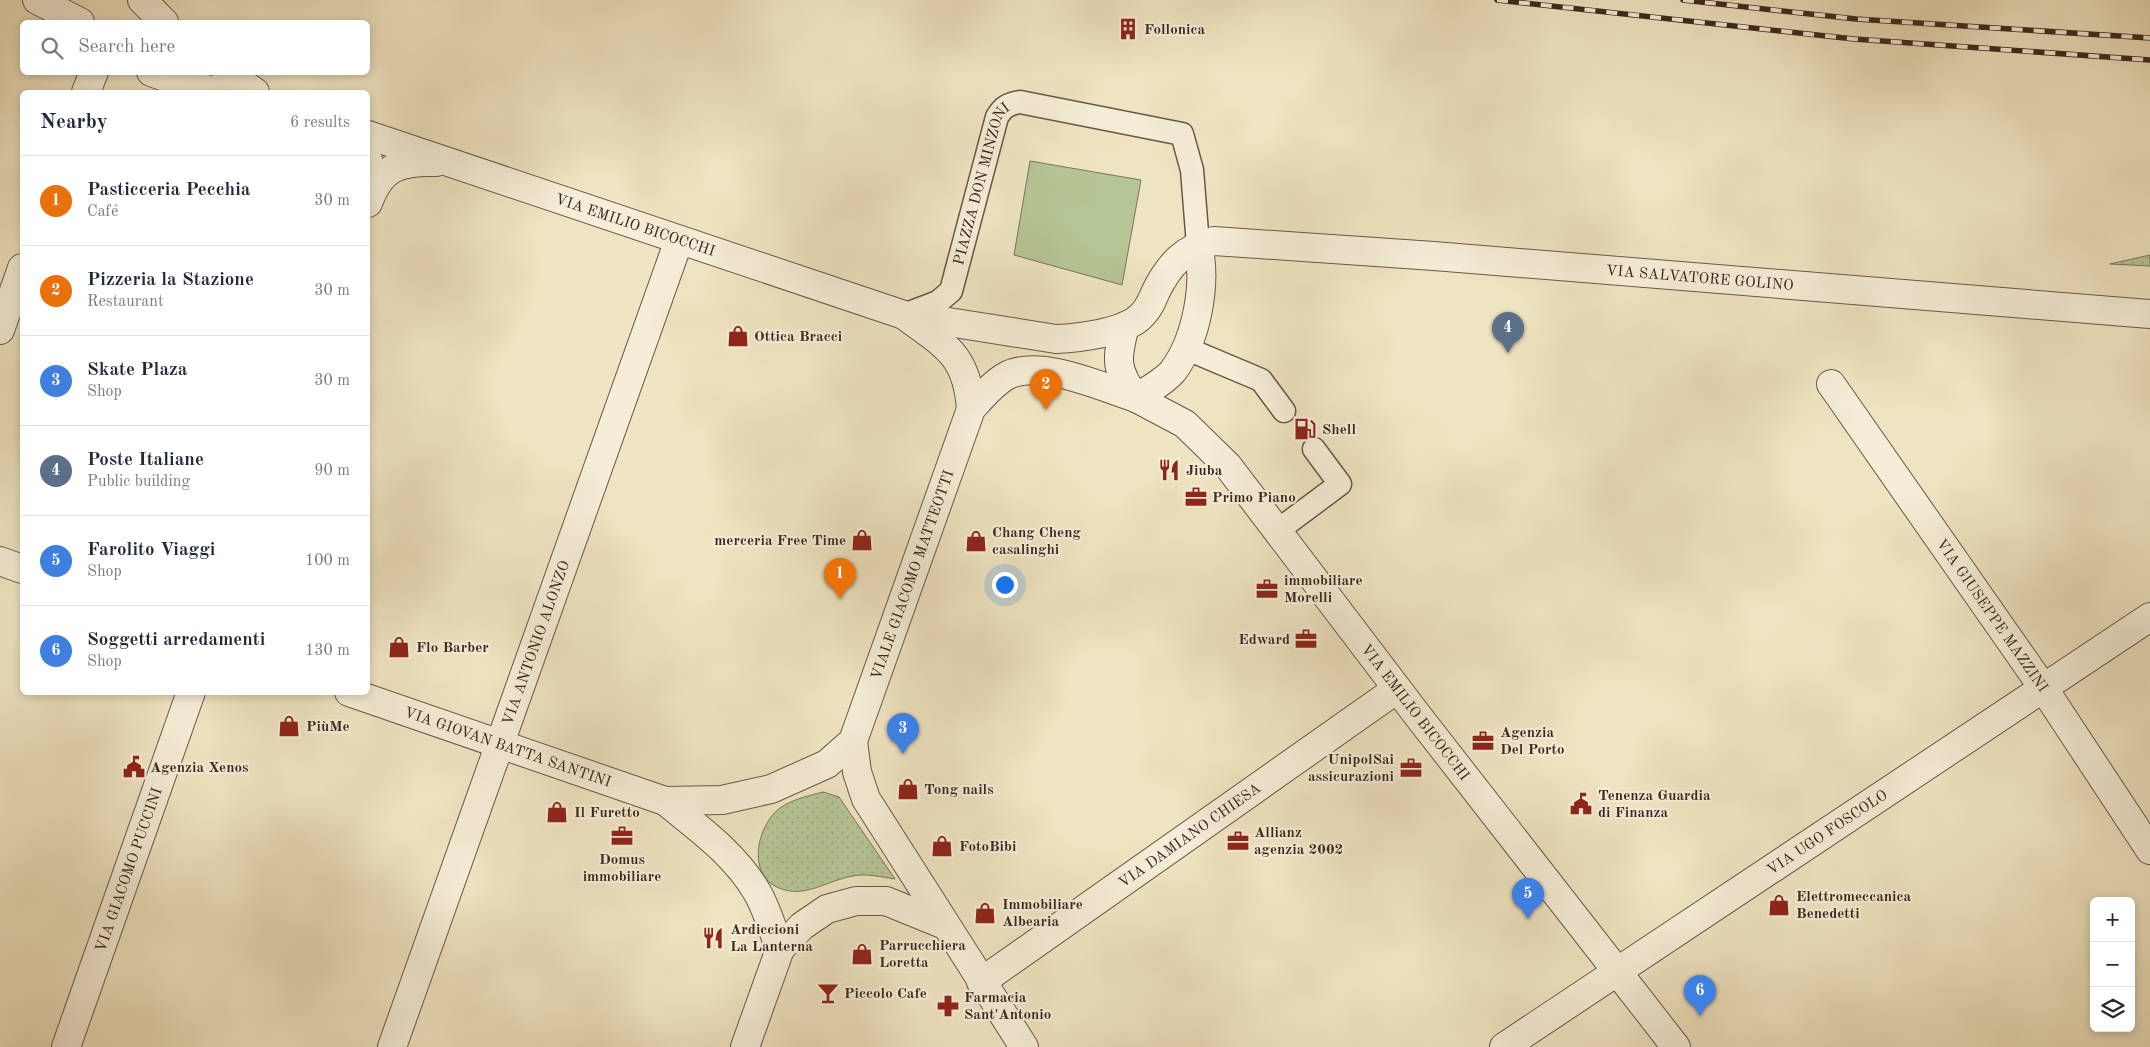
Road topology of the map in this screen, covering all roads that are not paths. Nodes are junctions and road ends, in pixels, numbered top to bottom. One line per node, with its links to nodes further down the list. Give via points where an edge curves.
1 (14, 0): 4 (street)
2 (37, 0): 5 (street)
3 (142, 0): 6 (street)
4 (43, 20)
5 (76, 20)
6 (162, 20)
7 (93, 75): 11 (street)
8 (159, 75): 12 (street)
9 (198, 75): 13 (street)
10 (230, 75): 14 (street)
11 (87, 90)
12 (211, 90)
13 (238, 90)
14 (252, 90)
15 (370, 136): 16 (street, VIA EMILIO BICOCCHI)
16 (455, 163): 17 (street, via 415,161 400,165); 18 (street, VIA EMILIO BICOCCHI)
17 (370, 183)
18 (680, 240): 23 (street, VIA EMILIO BICOCCHI); 42 (street, VIA ANTONIO ALONZO)
19 (1250, 244): 20 (street, VIA SALVATORE GOLINO, via 1214,241); 22 (street, via 1221,259); 24 (street, VIA SALVATORE GOLINO)
20 (1198, 245): 22 (street); 23 (lane, PIAZZA DON MINZONI, via 1192,170 1182,134 1029,103 1012,103 997,117 951,292 938,302); 25 (street, via 1172,264 1148,309)
21 (20, 274): 26 (street)
22 (1203, 277): 27 (street, via 1195,321)
23 (904, 314): 25 (street, via 1056,339 1076,338); 30 (street, via 953,353 966,375)
24 (2150, 314)
25 (1125, 326): 29 (street, via 1118,368)
26 (0, 330)
27 (1185, 348): 29 (street, via 1173,371); 31 (lane, via 1262,380)
28 (1830, 384): 38 (street, VIA GIUSEPPE MAZZINI)
29 (1136, 398): 30 (street, VIA EMILIO BICOCCHI, via 1051,371 1023,370 990,389); 33 (street, VIA EMILIO BICOCCHI, via 1193,430 1228,466)
30 (971, 409): 41 (street, VIALE GIACOMO MATTEOTTI)
31 (1284, 411)
32 (1314, 449): 33 (lane, via 1340,484)
33 (1277, 531): 37 (street, VIA EMILIO BICOCCHI)
34 (0, 561): 35 (street)
35 (20, 568)
36 (2150, 617): 38 (street, VIA UGO FOSCOLO)
37 (1397, 689): 47 (street, VIA EMILIO BICOCCHI); 48 (street, VIA DAMIANO CHIESA)
38 (2044, 689): 44 (street, VIA GIUSEPPE MAZZINI); 47 (street, VIA UGO FOSCOLO)
39 (190, 695): 49 (street, VIA GIACOMO PUCCINI)
40 (358, 695): 42 (street, VIA GIOVAN BATTA SANTINI)
41 (853, 741): 43 (street, via 827,764 771,789 722,800); 45 (street, via 857,772 866,799)
42 (500, 745): 43 (street, VIA GIOVAN BATTA SANTINI); 50 (street, VIA ANTONIO ALONZO)
43 (664, 801): 46 (street, via 706,834 738,865 758,893)
44 (2150, 850)
45 (945, 925): 46 (street, via 886,900 856,900 827,909 802,926); 48 (street)
46 (780, 949): 51 (street)
47 (1616, 972): 53 (street, VIA UGO FOSCOLO); 54 (street, VIA EMILIO BICOCCHI)
48 (981, 982): 52 (street)
49 (66, 1047)
50 (392, 1047)
51 (745, 1047)
52 (1024, 1047)
53 (1504, 1047)
54 (1676, 1047)

